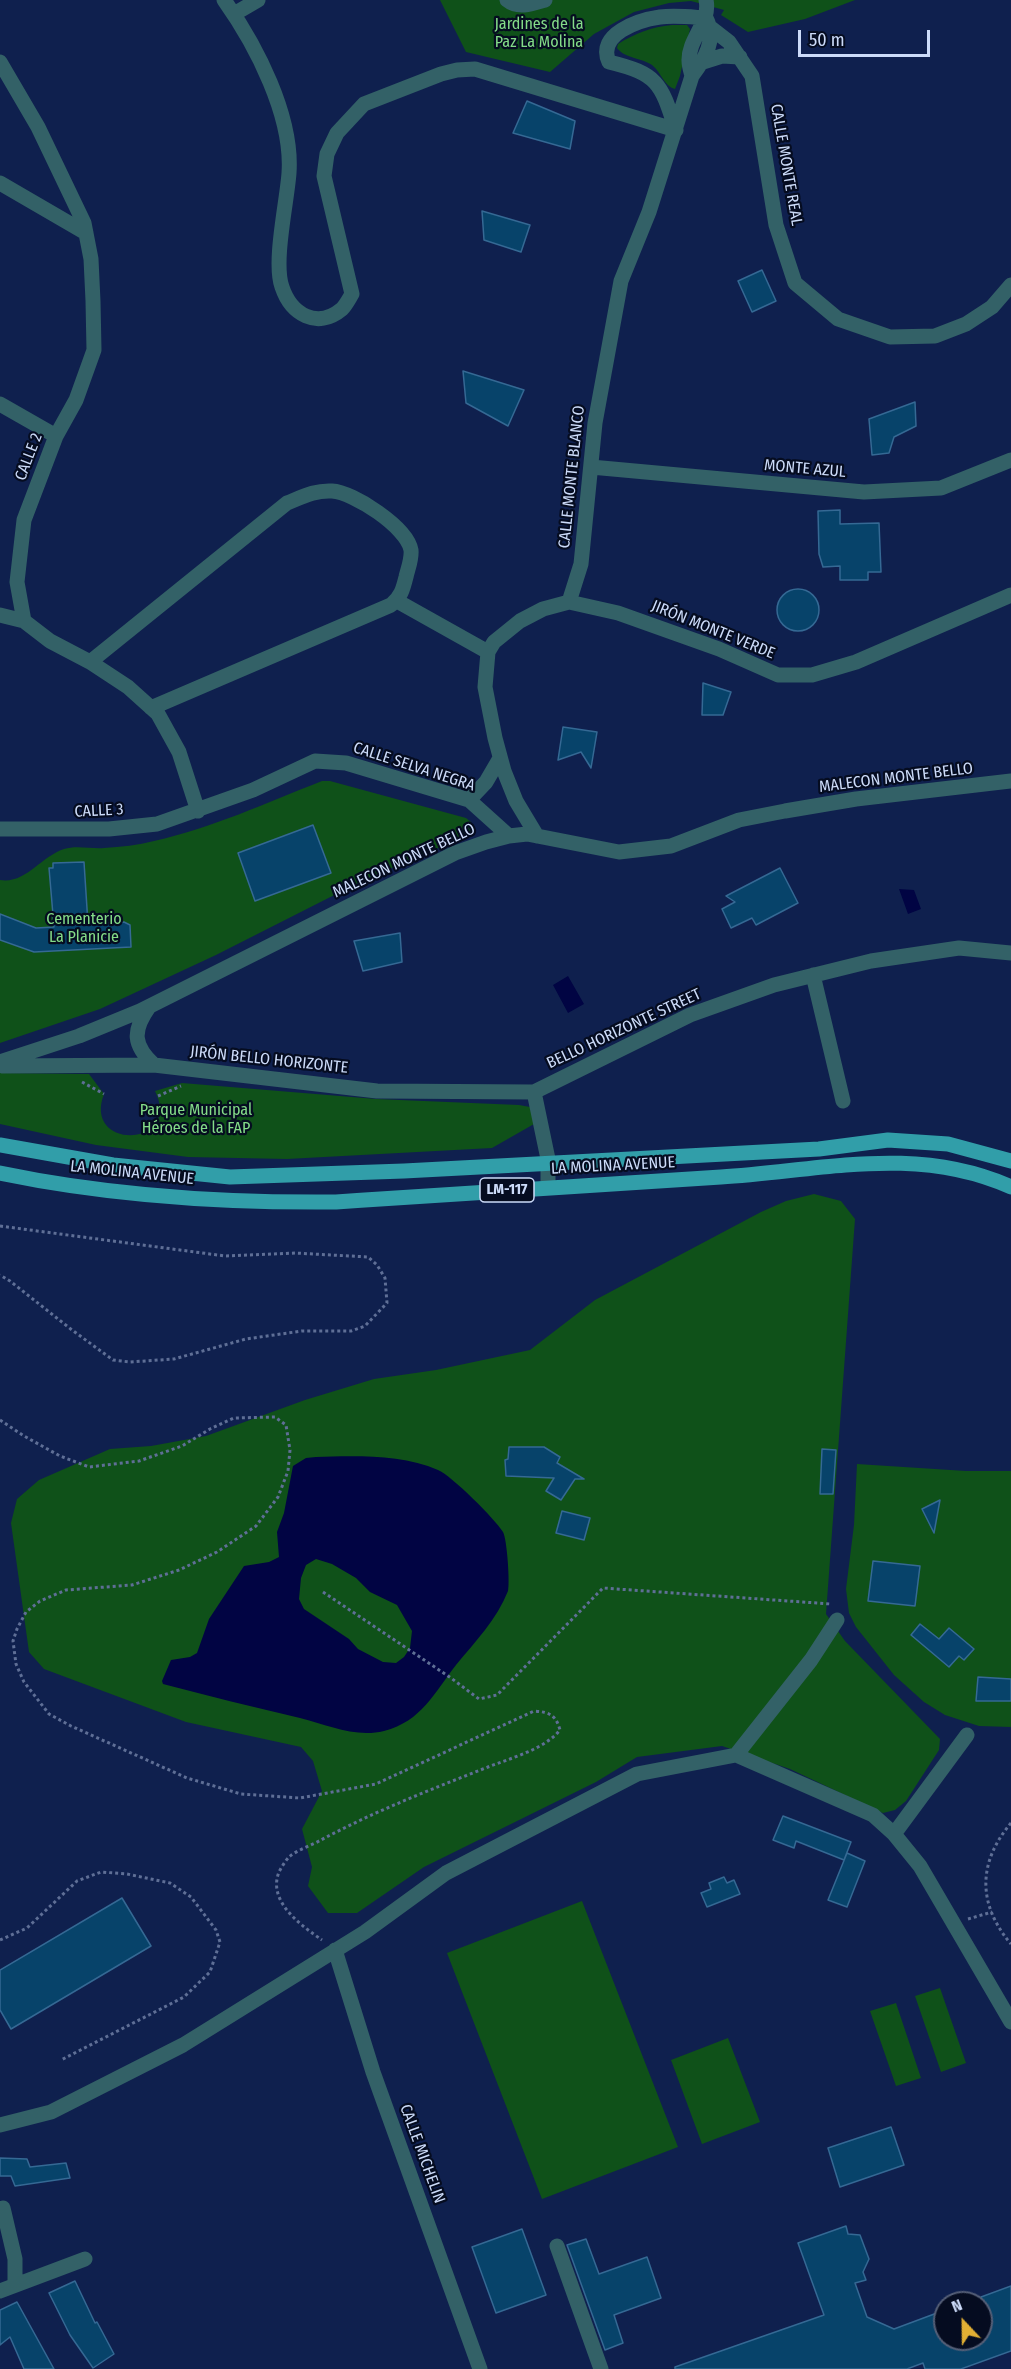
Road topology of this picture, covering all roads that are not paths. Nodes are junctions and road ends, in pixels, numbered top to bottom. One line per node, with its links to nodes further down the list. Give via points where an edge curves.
1 (224, 0): 6 (street)
2 (258, 0): 6 (street)
3 (507, 0): 4 (street, via 514,5)
4 (545, 0)
5 (706, 0): 7 (street, CALLE MONTE BLANCO)
6 (234, 15): 12 (street, via 268,78 286,133 290,171 278,272 282,289 294,308 313,319 331,316 352,294 324,176 327,154 337,133 364,104 441,74 475,69)
7 (709, 23): 8 (street, CALLE MONTE REAL); 10 (street, CALLE MONTE BLANCO, via 711,37); 11 (street, CALLE MONTE BLANCO, via 696,35 689,60); 12 (street, via 682,16 659,17 633,24 615,34 607,44 609,62 636,68 659,86)
8 (740, 57): 10 (street, via 722,56); 15 (street, CALLE MONTE REAL, via 755,84 776,225 795,283 838,320 890,337 935,336 966,324 992,307)
9 (0, 62): 14 (street, CALLE 2, via 61,173)
10 (703, 62): 11 (street, CALLE MONTE BLANCO)
11 (692, 76): 12 (street, CALLE MONTE BLANCO)
12 (676, 130): 19 (street, CALLE MONTE BLANCO, via 621,281 595,423)
13 (0, 183): 14 (street)
14 (86, 234): 17 (street, CALLE 2, via 91,259 94,350 76,400)
15 (1011, 285)
16 (0, 404): 17 (street)
17 (56, 436): 24 (street, CALLE 2, via 24,520 17,582)
18 (1011, 460): 19 (street, MONTE AZUL, via 941,488 864,492)
19 (591, 467): 22 (street, CALLE MONTE BLANCO, via 581,564)
20 (1011, 595): 22 (street, JIRÓN MONTE VERDE, via 856,662 812,675 778,675 618,613)
21 (397, 601): 25 (street); 26 (street, via 411,560 406,538 396,526 348,494 311,493 287,503); 27 (street)
22 (569, 602): 25 (street, via 520,621 494,642)
23 (0, 615): 24 (street)
24 (24, 621): 26 (street, via 50,641)
25 (488, 652): 28 (street, via 485,687)
26 (90, 662): 27 (street)
27 (151, 708): 31 (street, via 179,752)
28 (500, 758): 30 (street); 34 (street, via 516,801)
29 (1011, 781): 34 (street, MALECON MONTE BELLO, via 785,811 739,820 671,846 620,852)
30 (469, 800): 31 (street, CALLE SELVA NEGRA, via 346,763 315,761); 33 (street, CALLE SELVA NEGRA)
31 (198, 811): 32 (street, CALLE 3, via 157,824 110,829)
32 (0, 829)
33 (509, 836): 34 (street, MALECON MONTE BELLO); 37 (street, MALECON MONTE BELLO, via 455,853)
34 (537, 836)
35 (1011, 953): 36 (street, BELLO HORIZONTE STREET, via 959,948 871,961)
36 (813, 975): 40 (street, BELLO HORIZONTE STREET, via 690,1015); 41 (street)
37 (149, 1007): 38 (street, MALECON MONTE BELLO); 39 (street, via 139,1021 136,1038 142,1053)
38 (0, 1064): 39 (street, JIRÓN BELLO HORIZONTE)
39 (154, 1065): 40 (street, JIRÓN BELLO HORIZONTE, via 376,1091)
40 (534, 1092): 44 (street)
41 (843, 1101)
42 (0, 1145): 44 (main road, LA MOLINA AVENUE / LM-117, via 113,1165 230,1177)
43 (1011, 1161): 44 (main road, LA MOLINA AVENUE / LM-117, via 971,1148 888,1140 819,1149)
44 (549, 1163): 47 (street)
45 (0, 1173): 47 (main road, LA MOLINA AVENUE / LM-117, via 149,1196 268,1203)
46 (1011, 1187): 47 (main road, LA MOLINA AVENUE / LM-117, via 957,1169 869,1162 769,1174)
47 (548, 1188)
48 (838, 1613): 50 (street, via 811,1660)
49 (967, 1735): 51 (street)
50 (736, 1755): 51 (street, via 873,1815); 52 (street, via 637,1774 446,1873)
51 (894, 1834): 53 (street, via 920,1866)
52 (335, 1950): 54 (street, via 183,2044 51,2112); 59 (street, CALLE MICHELIN, via 373,2072)
53 (1011, 2022)
54 (0, 2125)
55 (3, 2208): 58 (street, via 15,2259)
56 (557, 2246): 60 (street)
57 (85, 2259): 58 (street)
58 (7, 2288)
59 (480, 2369)
60 (601, 2369)

